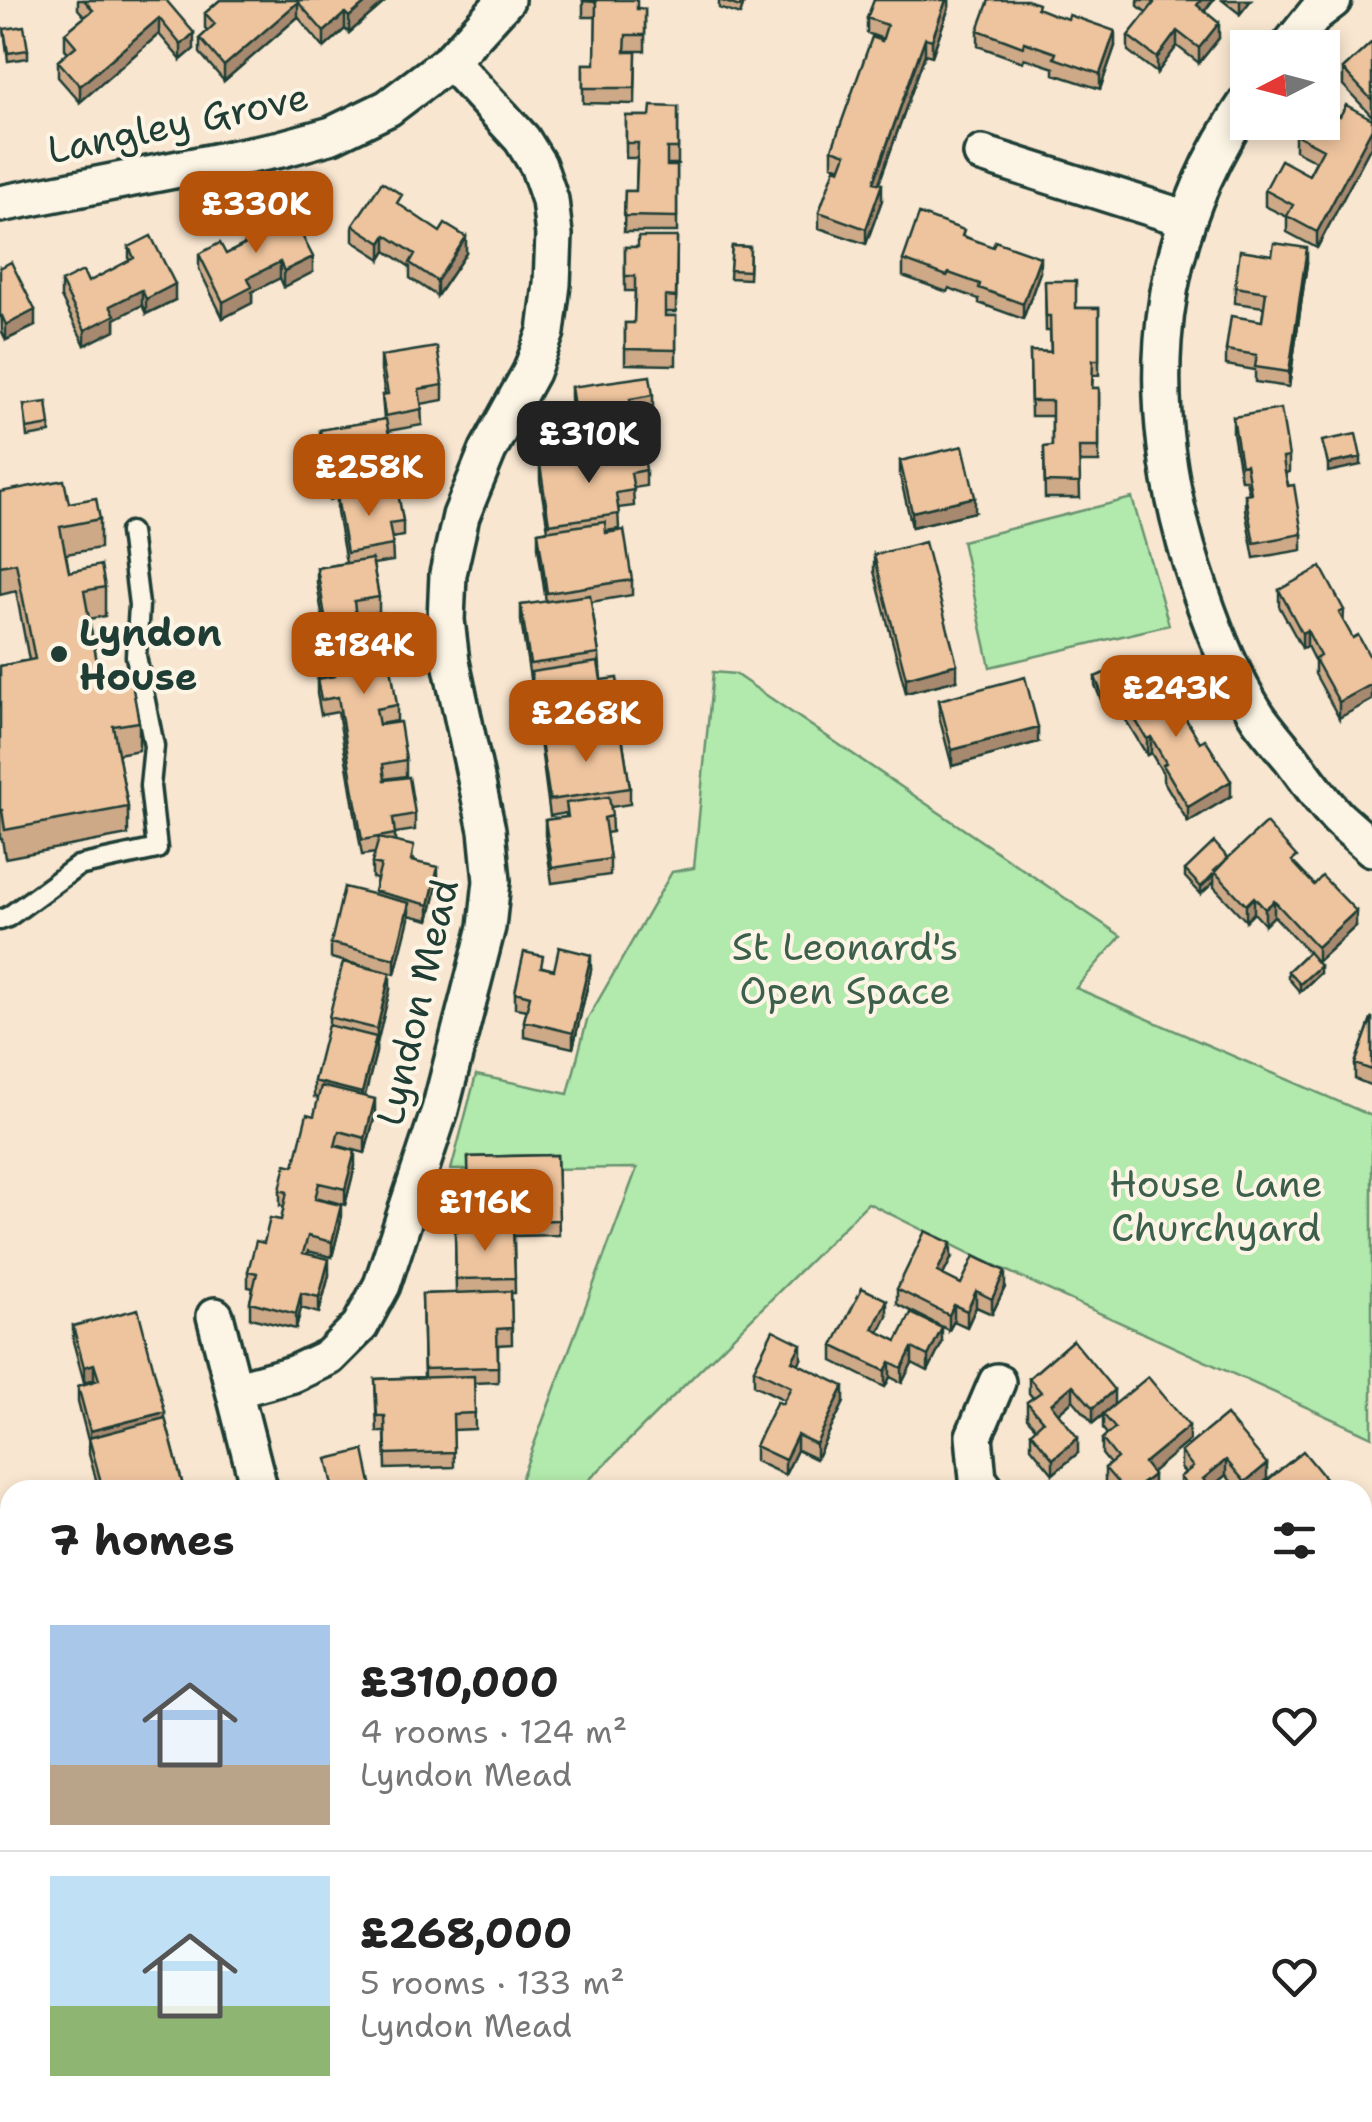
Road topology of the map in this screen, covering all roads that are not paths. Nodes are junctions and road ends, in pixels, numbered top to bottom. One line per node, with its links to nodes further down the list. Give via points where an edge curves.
1 (506, 0): 4 (street, Langley Grove)
2 (1333, 0): 3 (street)
3 (1303, 30)
4 (450, 61): 7 (street, Langley Grove, via 388,108 332,135); 14 (street, Lyndon Mead, via 538,165 554,235 546,332 460,516 448,574 451,662 487,830 487,927 440,1110 382,1285 360,1326 329,1357)
5 (1230, 131): 8 (street)
6 (982, 154): 8 (street)
7 (0, 204)
8 (1187, 219): 10 (street, via 1162,328 1161,388 1186,550 1229,665 1258,717 1336,816)
9 (130, 532): 11 (lane, via 139,605 136,656 154,746 150,786 157,849 78,866)
10 (1372, 848)
11 (0, 920)
12 (215, 1316): 14 (street)
13 (997, 1382): 16 (street, via 974,1436)
14 (234, 1390): 15 (street)
15 (257, 1480)
16 (979, 1480)

